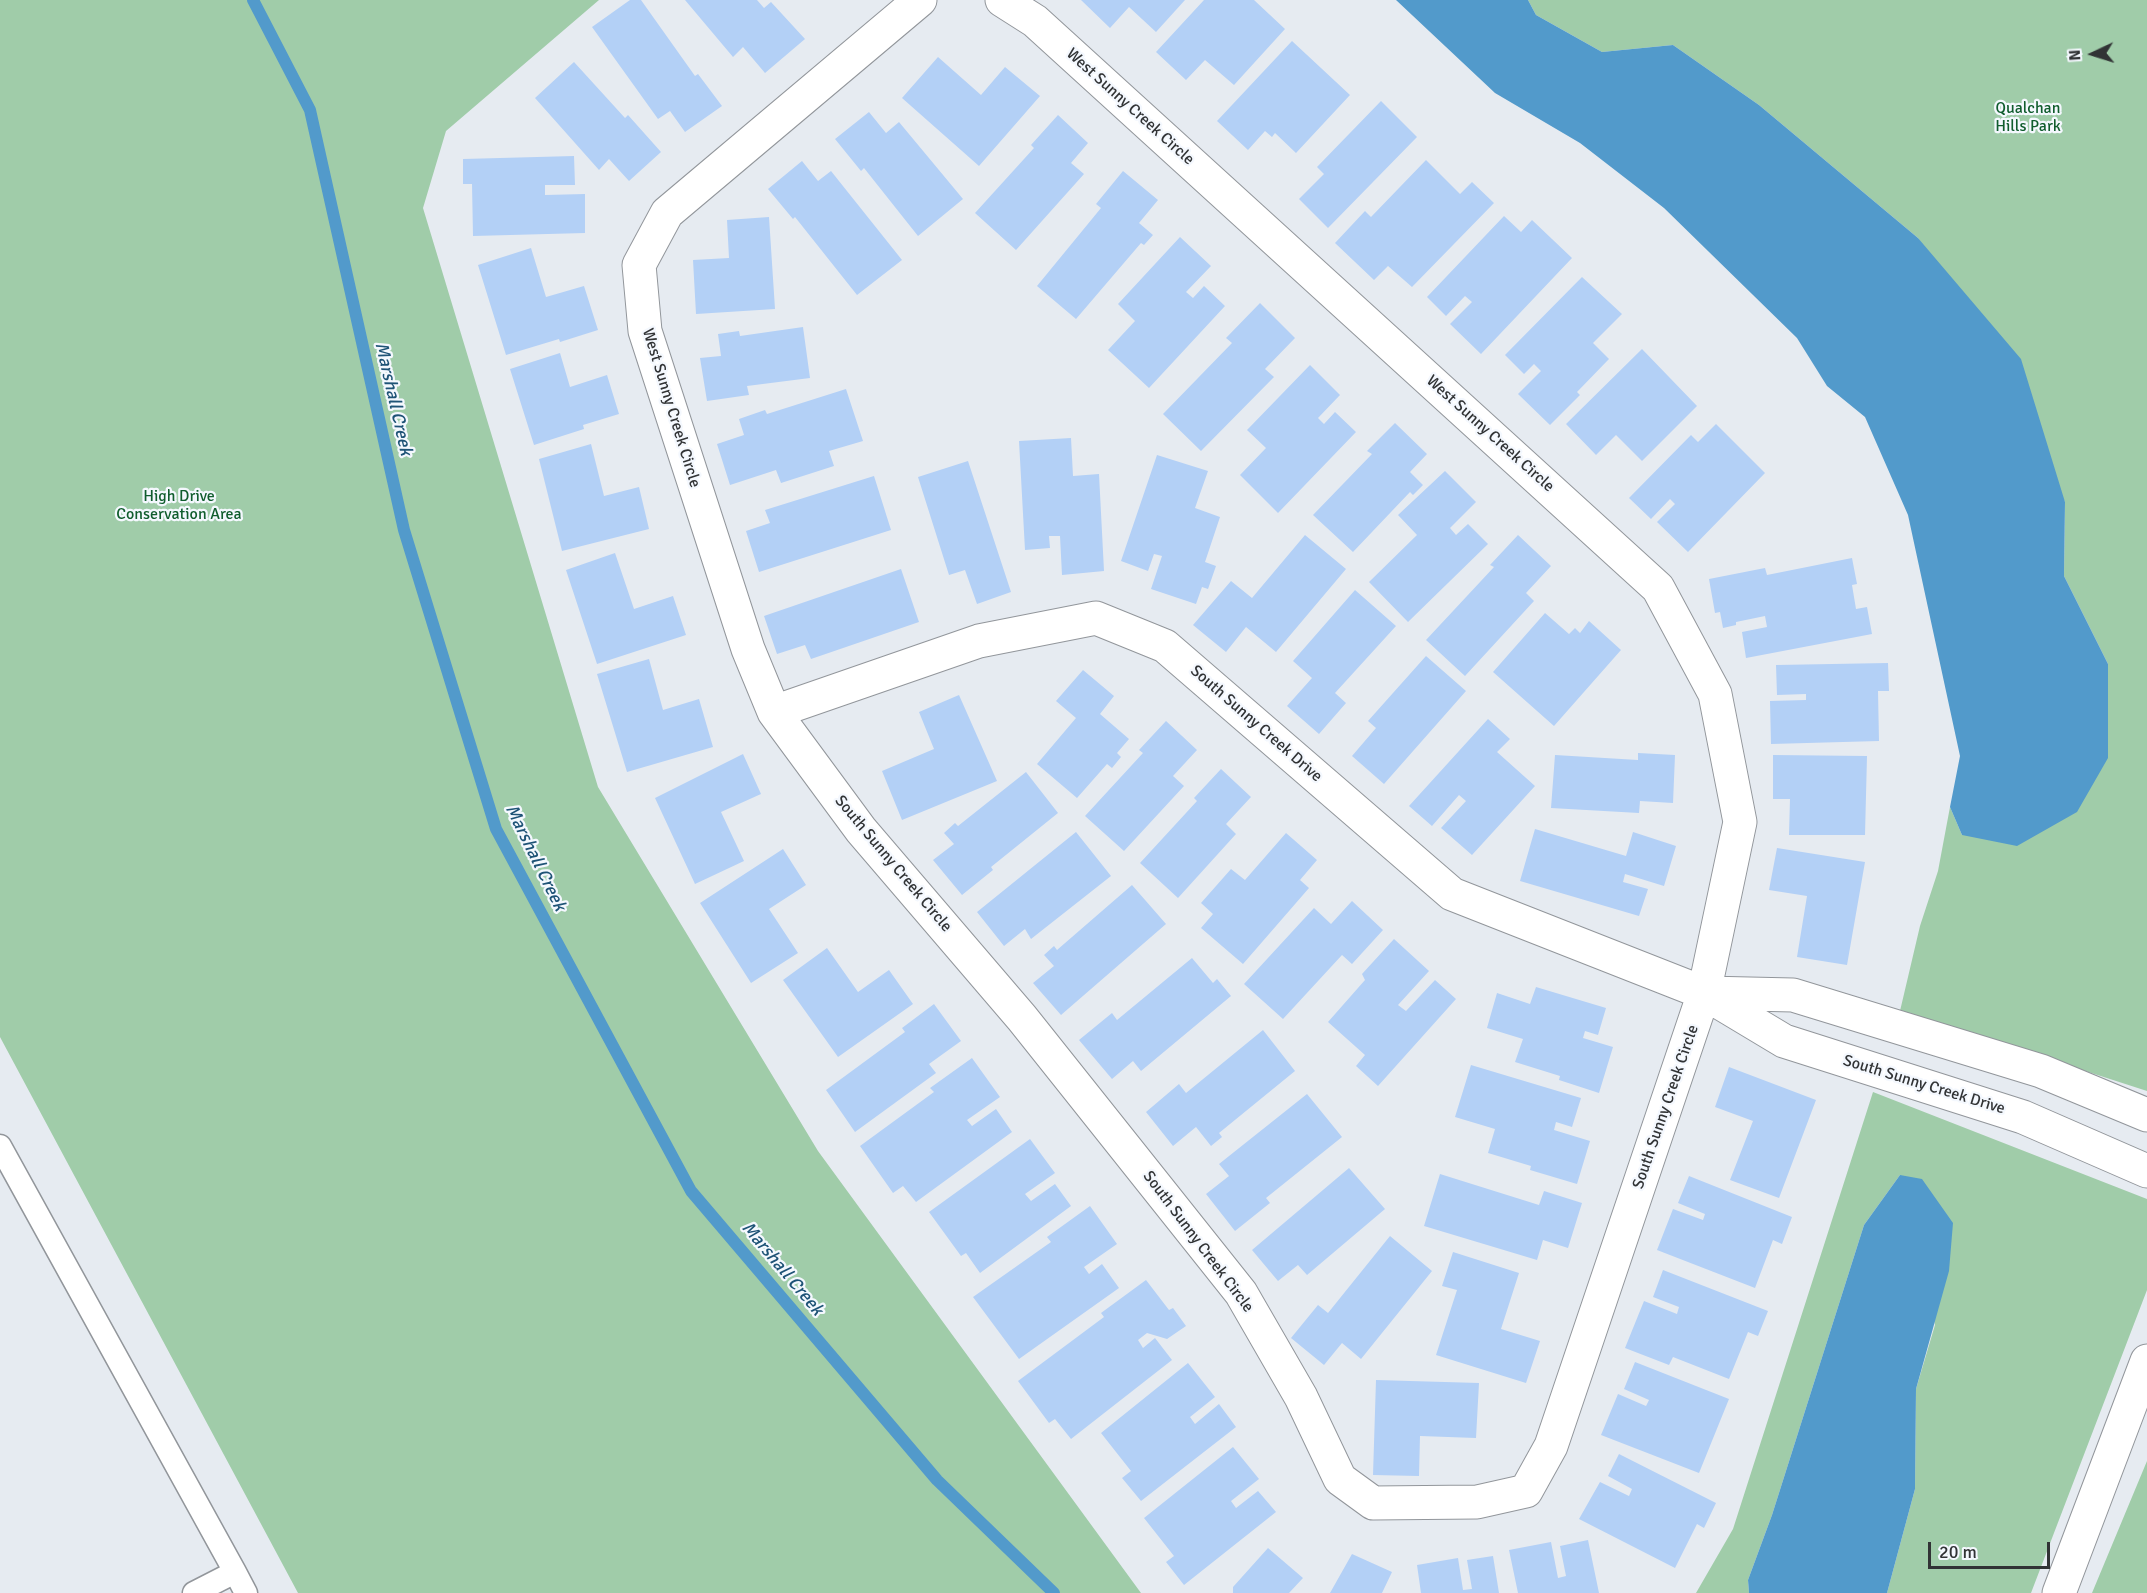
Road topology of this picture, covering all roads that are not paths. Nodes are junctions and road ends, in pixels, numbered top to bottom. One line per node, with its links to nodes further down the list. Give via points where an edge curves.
1 (920, 0): 3 (street, West Sunny Creek Circle, via 667,213 639,265 645,331 748,649)
2 (1002, 0): 4 (street, West Sunny Creek Circle, via 1035,21 1658,588 1715,694 1740,822)
3 (774, 712): 4 (street, South Sunny Creek Drive, via 979,641 1096,618 1165,646 1452,894); 4 (street, South Sunny Creek Circle, via 861,830 1022,1018 1241,1293 1302,1397 1340,1479 1373,1503 1477,1502 1526,1491 1551,1446)
4 (1704, 993): 5 (street, South Sunny Creek Drive, via 1793,995 2041,1071); 7 (street, South Sunny Creek Drive, via 1784,1041 2023,1117)
5 (2147, 1115)
6 (0, 1146): 9 (lane)
7 (2147, 1172)
8 (2147, 1361): 12 (street)
9 (235, 1572): 10 (lane); 11 (lane)
10 (194, 1593)
11 (246, 1593)
12 (2059, 1593)

